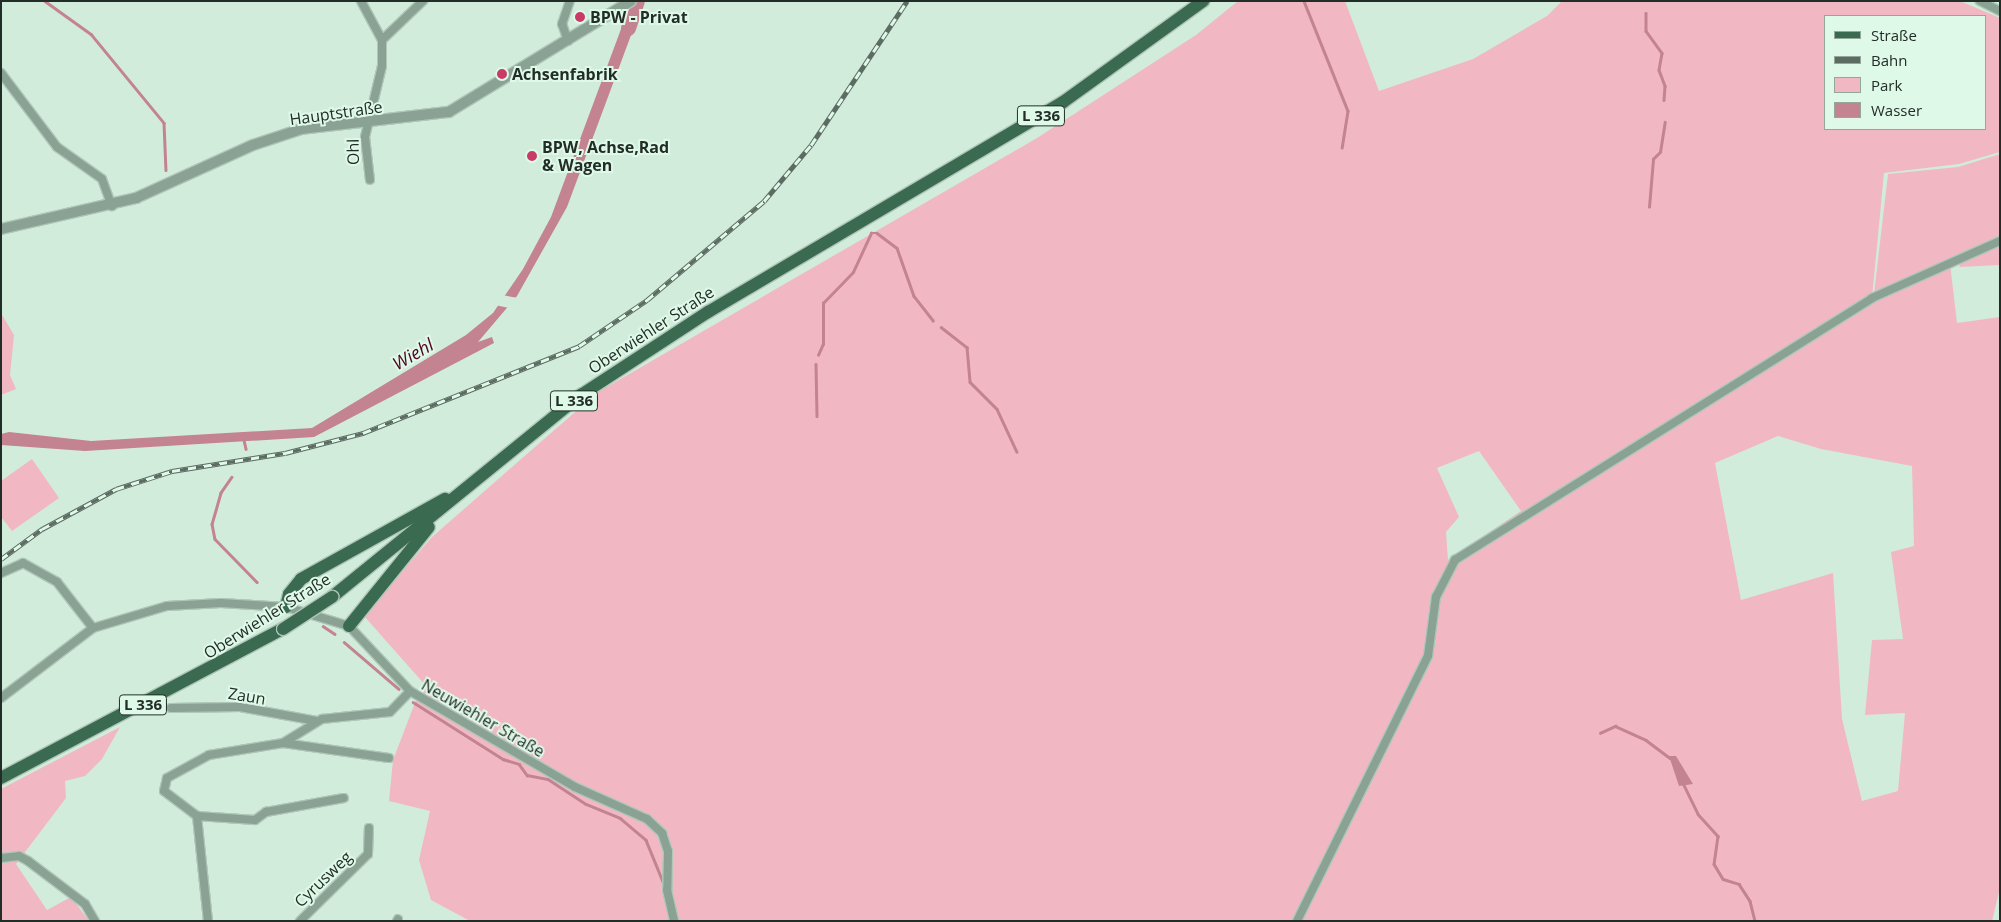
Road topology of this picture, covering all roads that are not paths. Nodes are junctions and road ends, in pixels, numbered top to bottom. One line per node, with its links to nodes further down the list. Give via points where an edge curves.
1 (361, 1): 8 (street)
2 (423, 1): 8 (street)
3 (570, 1): 9 (street, via 562,24)
4 (631, 1): 9 (street, Hauptstraße)
5 (1203, 1): 16 (main road, Oberwiehler Straße / L 336, via 1063,102 869,216 581,395)
6 (1980, 1): 7 (street)
7 (2000, 11)
8 (382, 40): 11 (street, Ohl, via 382,66)
9 (568, 41): 11 (street, Hauptstraße, via 448,112)
10 (1, 73): 13 (street, via 57,147 102,179)
11 (369, 123): 12 (street, Ohl, via 365,137); 13 (street, Hauptstraße, via 301,129 253,145)
12 (370, 180)
13 (112, 206): 14 (street, Hauptstraße)
14 (1, 229)
15 (2000, 241): 37 (street, via 1872,298 1454,560 1436,596 1428,656)
16 (495, 466): 17 (main road, Oberwiehler Straße / L 336); 19 (main road, L 336, via 428,510 302,579 289,594)
17 (440, 511): 20 (main road, L 336); 28 (main road, Oberwiehler Straße / L 336, bridge, via 332,597 283,629)
18 (1, 573): 21 (street, via 23,563 56,582)
19 (286, 606): 20 (street, Neuwiehler Straße); 21 (street, Neuwiehler Straße, via 221,603 167,606)
20 (349, 626): 22 (street, Neuwiehler Straße)
21 (93, 628): 23 (street, Neuwiehler Straße)
22 (410, 691): 25 (street, Zaun, via 398,706 380,716 330,716); 36 (street, Neuwiehler Straße, via 575,787 647,819 662,833 668,851 667,890)
23 (1, 698)
24 (171, 708): 25 (street, Zaun, via 240,707)
25 (317, 721): 26 (street, Zaun)
26 (283, 743): 27 (street, Zaun); 30 (street, Zaun, via 193,761 167,778 164,791)
27 (390, 758)
28 (1, 778)
29 (344, 798): 30 (street, via 266,812 255,820)
30 (197, 816): 34 (street)
31 (369, 828): 35 (street, Cyrusweg, via 368,854)
32 (1, 858): 33 (street, via 19,856 28,861 85,904)
33 (95, 921)
34 (208, 921)
35 (300, 921)
36 (674, 921)
37 (1297, 921)

